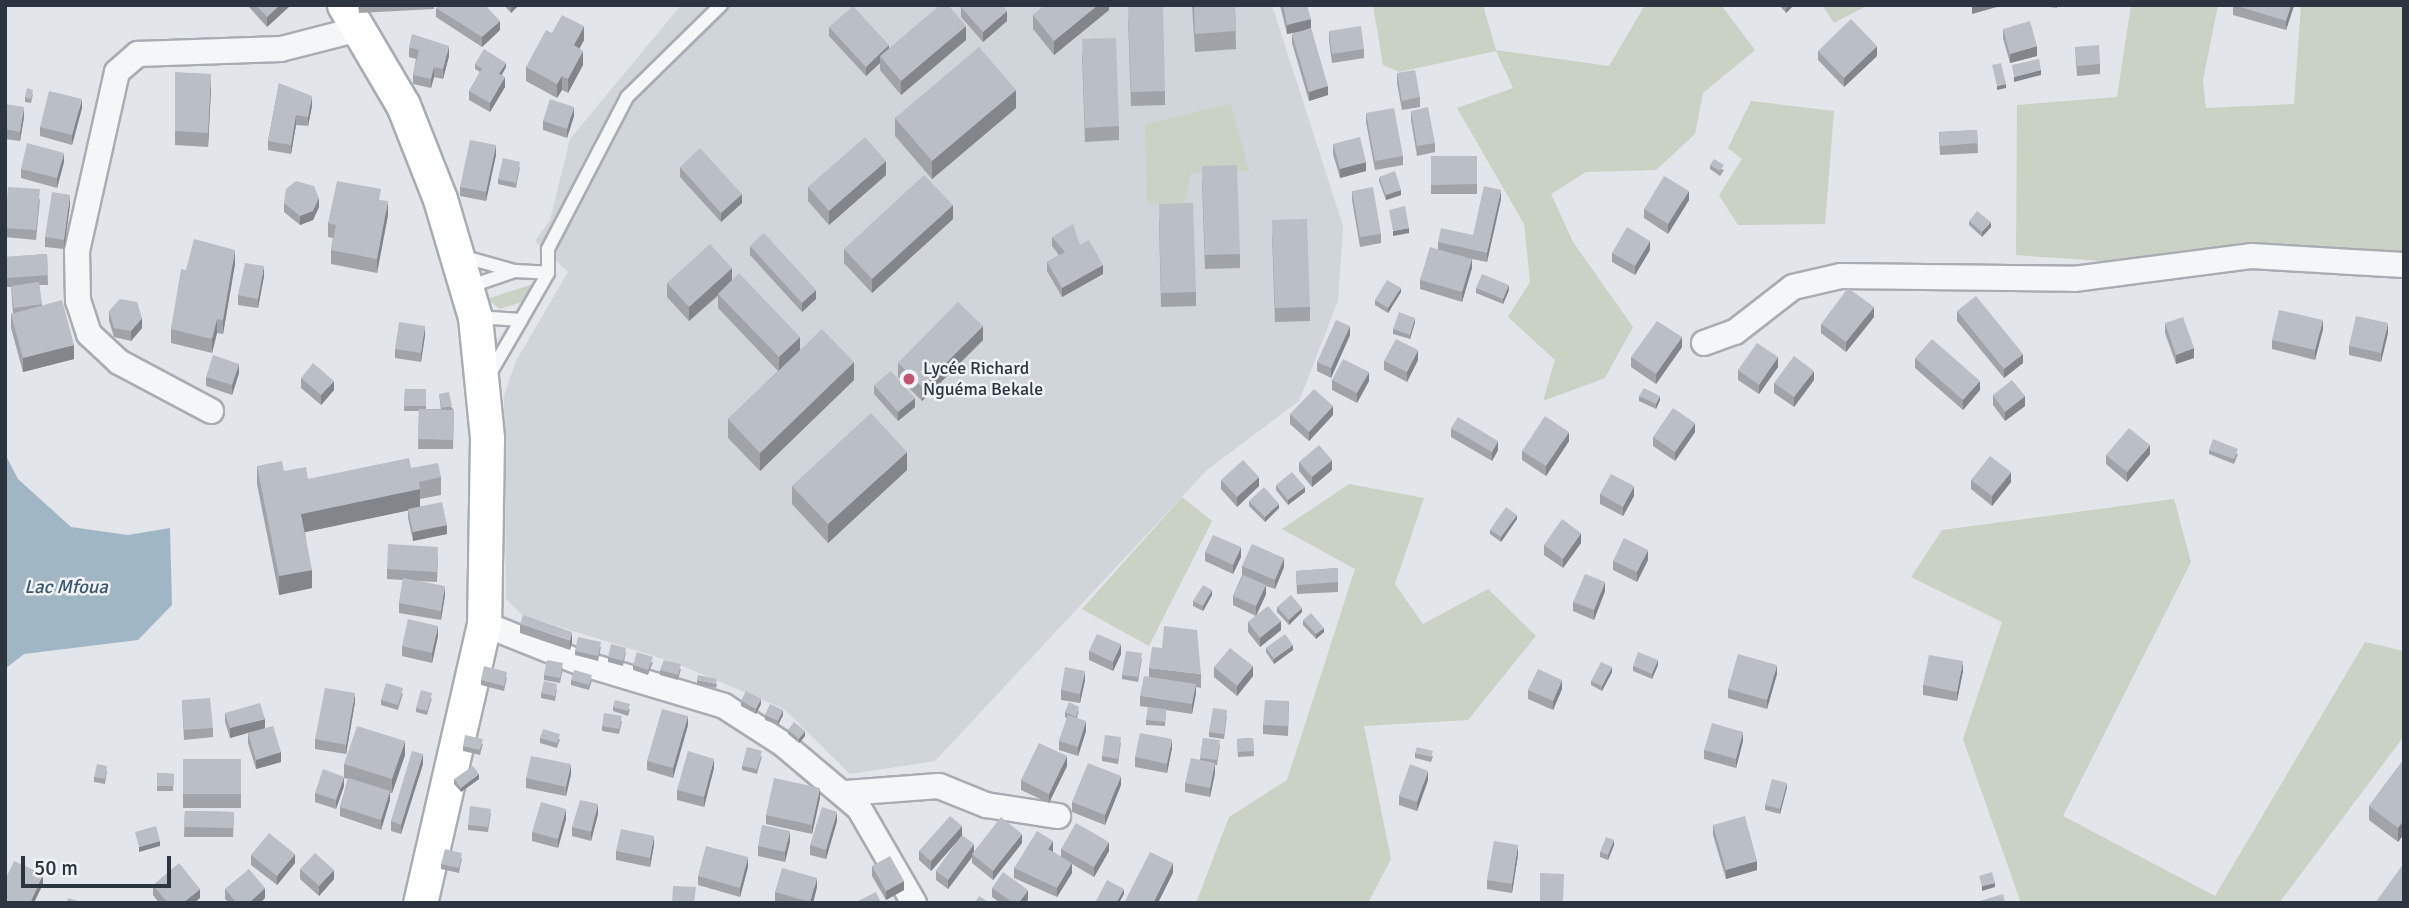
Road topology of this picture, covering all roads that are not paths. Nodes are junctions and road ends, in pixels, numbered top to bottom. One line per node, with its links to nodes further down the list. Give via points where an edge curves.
1 (721, 5): 6 (lane, via 627,97 548,249)
2 (352, 17): 3 (main road, via 424,150); 11 (street, via 281,49 138,54 117,72 77,251 78,301 89,334 119,362)
3 (456, 253): 5 (lane); 7 (main road)
4 (2404, 265): 9 (street, via 2251,256 2074,279 1841,276 1793,287 1735,332)
5 (515, 271): 6 (lane); 7 (lane)
6 (548, 273): 8 (lane)
7 (472, 302): 8 (lane); 10 (main road)
8 (521, 320): 10 (lane)
9 (1704, 343)
10 (482, 386): 12 (main road, via 489,485)
11 (211, 411)
12 (484, 624): 13 (street, via 581,663 724,706); 15 (main road)
13 (846, 793): 14 (street, via 939,786 986,805); 16 (street, via 879,835)
14 (1058, 816)
15 (420, 903)
16 (914, 903)

